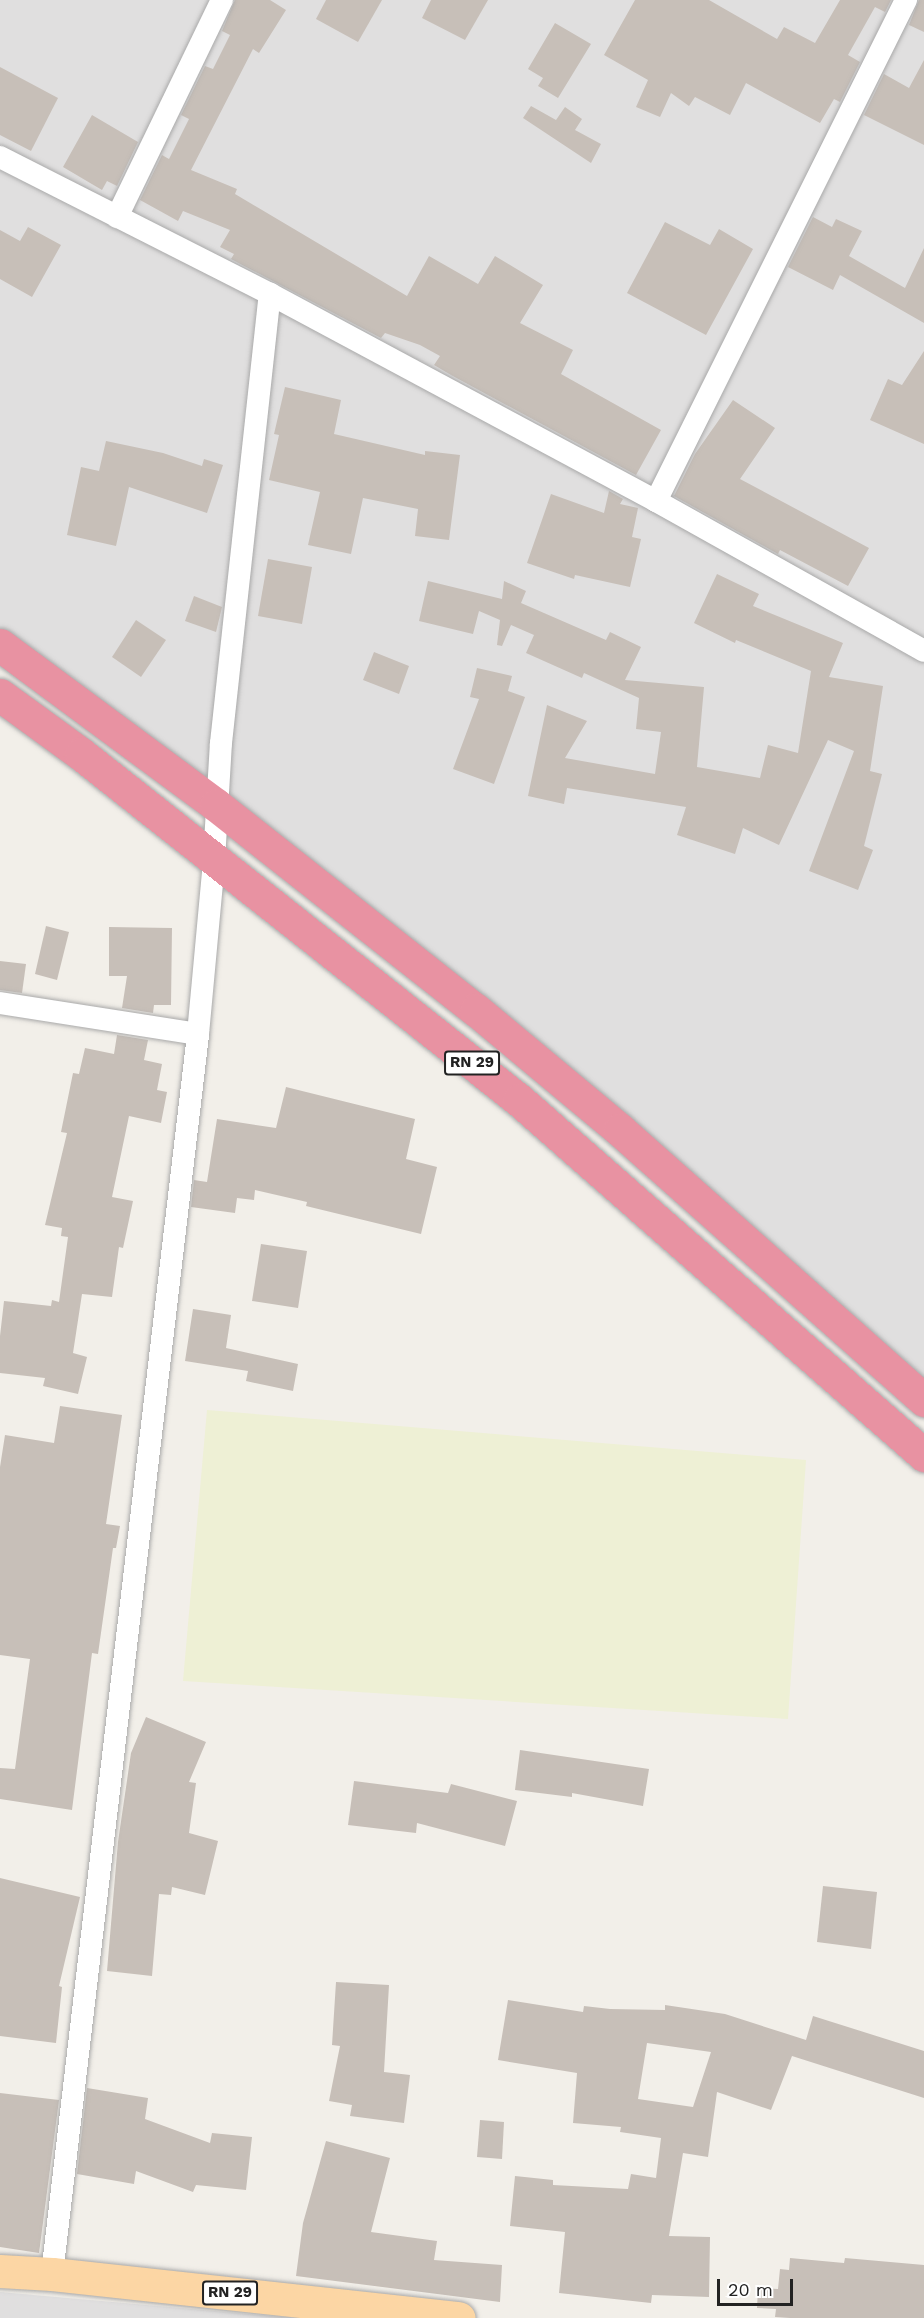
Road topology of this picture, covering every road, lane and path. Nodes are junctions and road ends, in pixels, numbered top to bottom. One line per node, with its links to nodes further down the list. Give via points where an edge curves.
1 (222, 0): 4 (street)
2 (906, 0): 6 (street)
3 (0, 157): 4 (street)
4 (117, 217): 5 (street)
5 (270, 294): 6 (street); 10 (street)
6 (656, 501): 8 (street)
7 (0, 645): 10 (highway, RN 29)
8 (924, 651)
9 (0, 695): 11 (highway, RN 29)
10 (216, 805): 11 (street); 14 (highway, RN 29, via 476,1010 620,1130)
11 (214, 860): 13 (street); 15 (highway, RN 29, via 519,1101)
12 (0, 1003): 13 (street)
13 (198, 1034): 17 (street)
14 (924, 1400)
15 (924, 1455)
16 (0, 2271): 17 (main road, RN 29)
17 (52, 2274): 18 (main road, RN 29)
18 (415, 2316): 19 (main road, RN 29)
19 (459, 2318)

